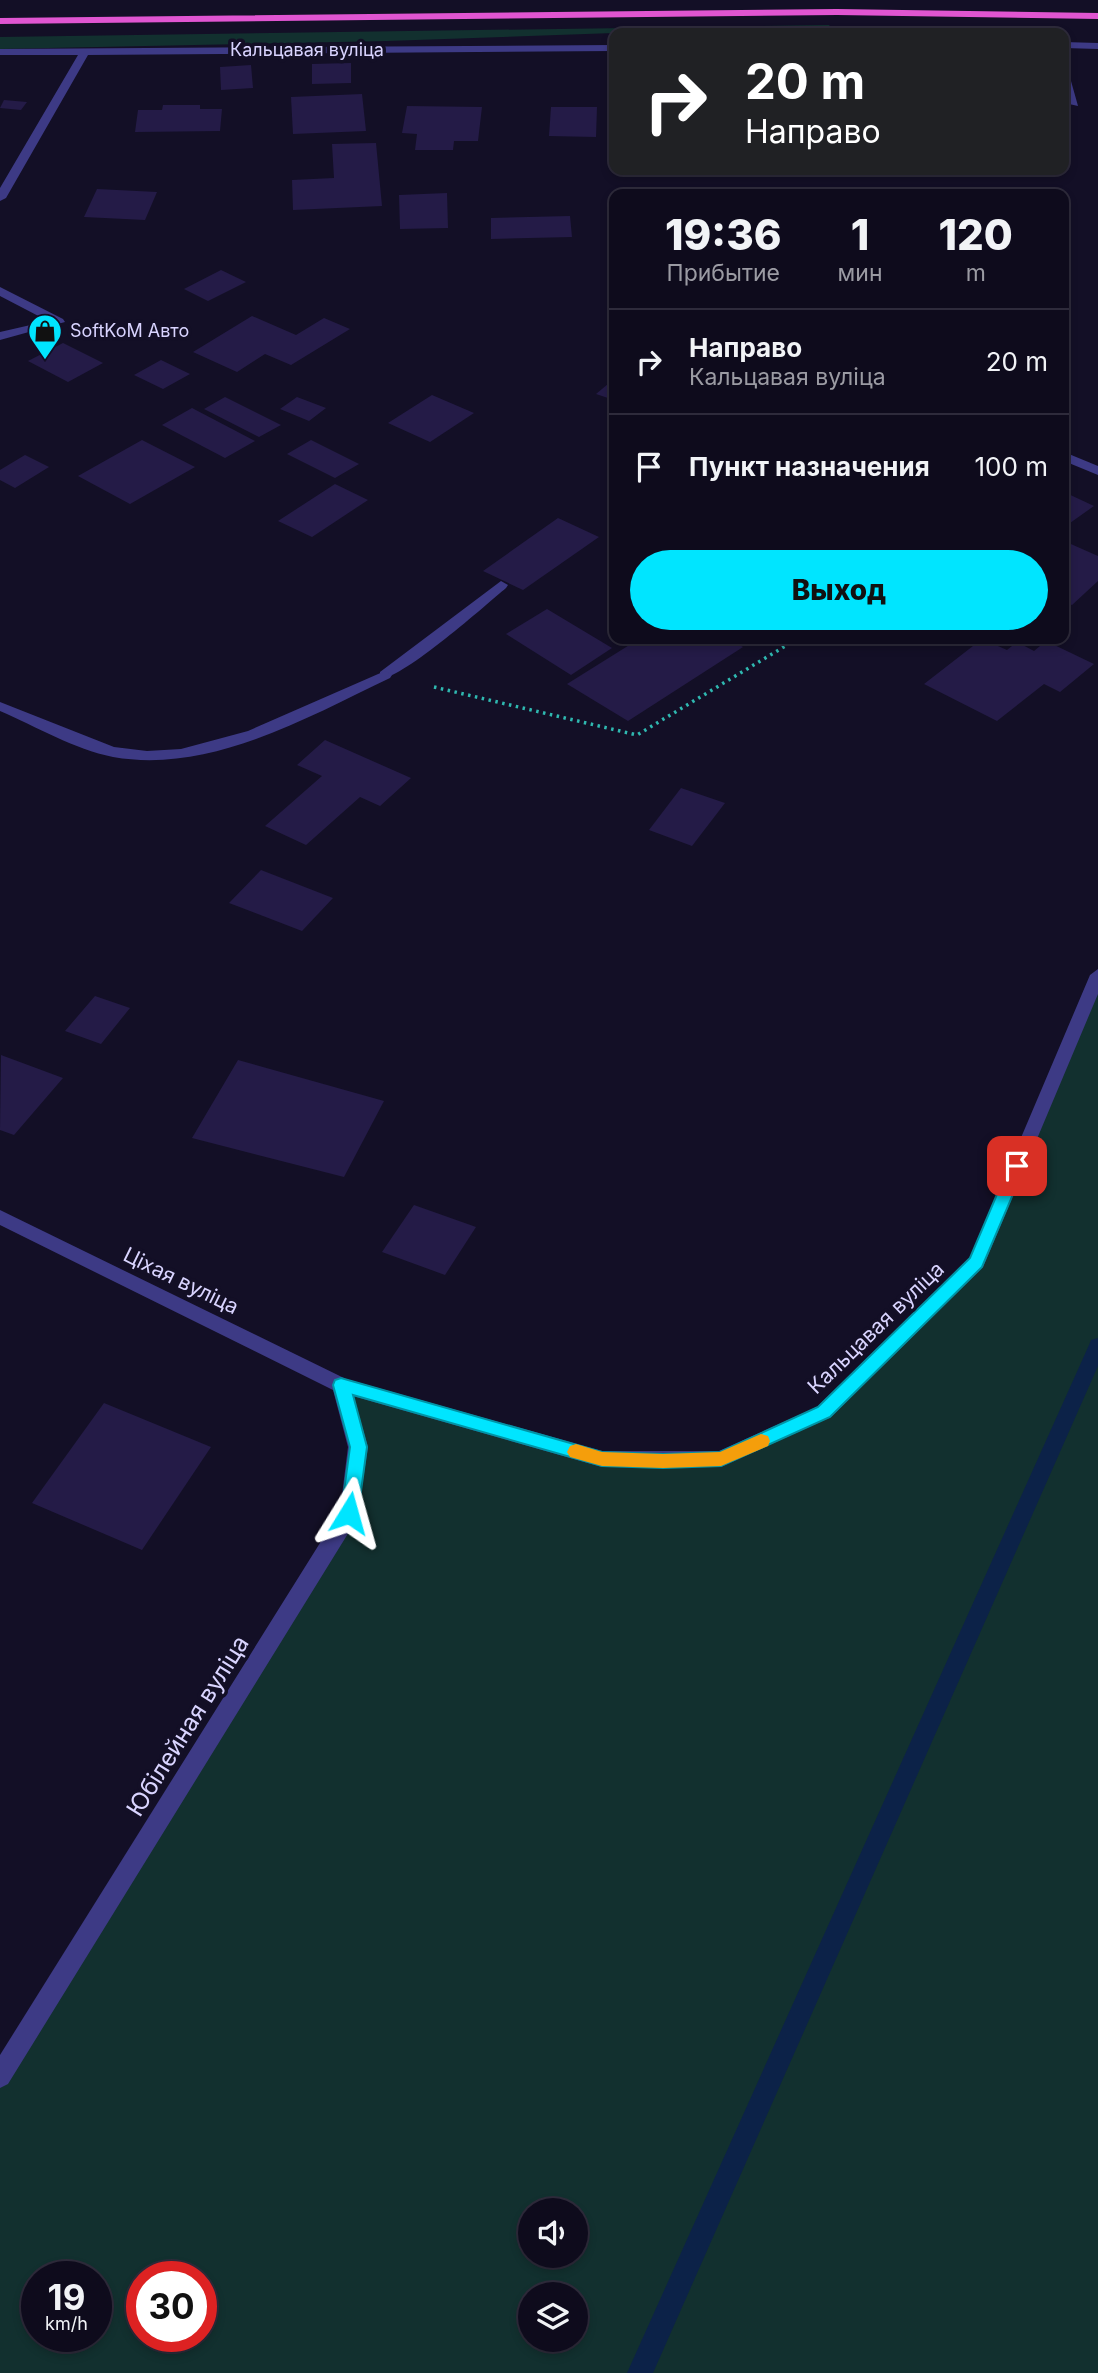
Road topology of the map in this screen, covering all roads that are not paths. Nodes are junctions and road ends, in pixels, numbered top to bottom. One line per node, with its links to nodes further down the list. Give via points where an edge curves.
1 (1098, 16): 2 (highway, via 837,12)
2 (0, 21)
3 (1069, 45): 4 (street)
4 (1098, 46)
5 (609, 48): 6 (street, Кальцавая вуліца)
6 (85, 51): 7 (street, Кальцавая вуліца); 10 (street)
7 (0, 52)
8 (1069, 89): 9 (street)
9 (1074, 104)
10 (0, 198)
11 (0, 290): 12 (street, via 59,322)
12 (0, 337)
13 (1069, 458): 14 (street)
14 (1098, 471)
15 (501, 585): 16 (street, via 385,675 247,736 183,753 145,757 111,751)
16 (0, 706)
17 (1098, 975): 19 (street, Кальцавая вуліца, via 977,1262 824,1412 721,1459 602,1459)
18 (0, 1217): 19 (street, Ціхая вуліца)
19 (341, 1385): 20 (street, Юбілейная вуліца, via 358,1447 349,1513)
20 (0, 2076)

